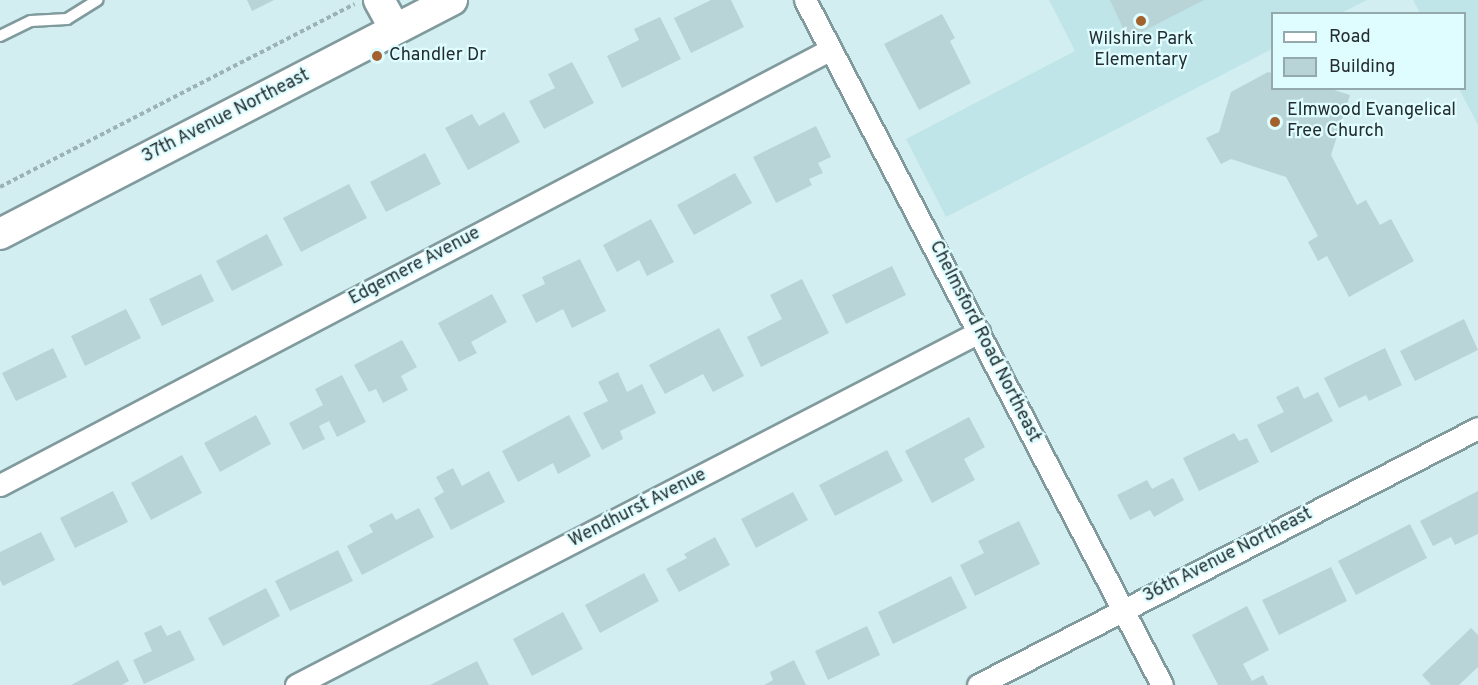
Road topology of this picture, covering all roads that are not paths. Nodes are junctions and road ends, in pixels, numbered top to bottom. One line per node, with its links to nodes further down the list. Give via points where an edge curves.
1 (97, 0): 6 (lane, via 67,19 31,21)
2 (379, 0): 5 (main road)
3 (452, 0): 5 (main road, 37th Avenue Northeast)
4 (805, 0): 7 (street, Chelmsford Road Northeast)
5 (395, 29): 8 (main road, 37th Avenue Northeast)
6 (0, 36)
7 (831, 49): 9 (street, Chelmsford Road Northeast); 11 (street, Edgemere Avenue)
8 (0, 234)
9 (979, 332): 12 (street, Chelmsford Road Northeast); 13 (street, Wendhurst Avenue)
10 (1478, 428): 12 (street, 36th Avenue Northeast)
11 (0, 485)
12 (1123, 611): 14 (street, 36th Avenue Northeast); 15 (street, Chelmsford Road Northeast)
13 (296, 685)
14 (978, 685)
15 (1162, 685)

